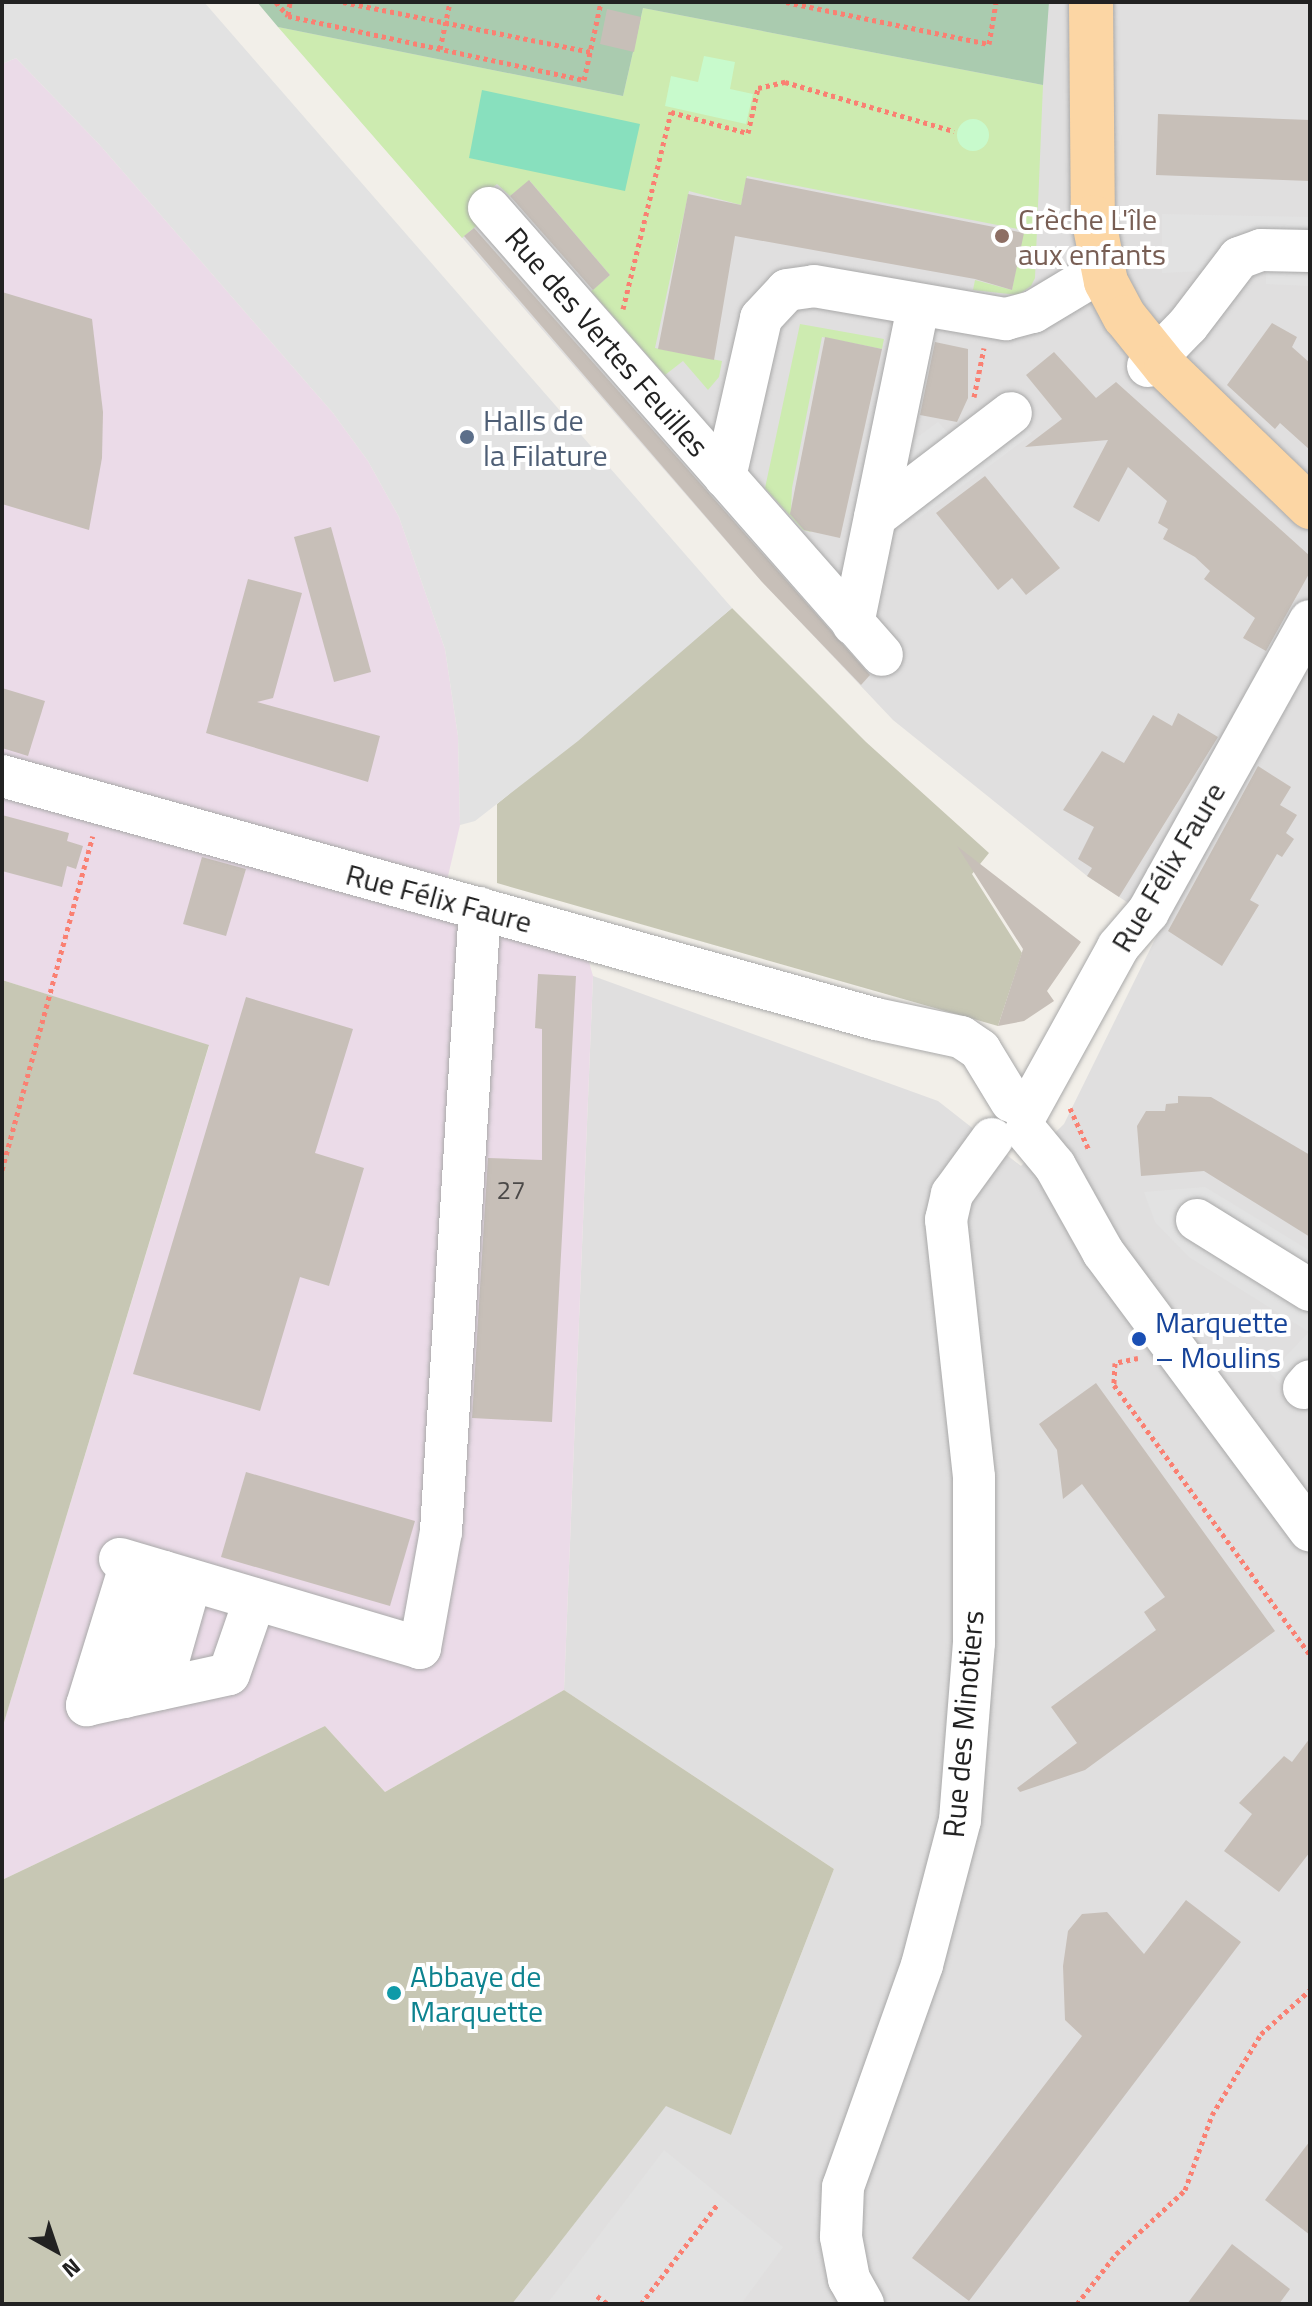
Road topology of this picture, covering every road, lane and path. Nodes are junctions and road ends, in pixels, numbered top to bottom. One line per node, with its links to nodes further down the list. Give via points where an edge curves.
1 (276, 2): 9 (path)
2 (290, 2): 9 (path)
3 (343, 2): 10 (path)
4 (450, 2): 10 (path)
5 (601, 2): 12 (path)
6 (786, 2): 7 (path, via 989,44)
7 (996, 2)
8 (1091, 2): 16 (main road)
9 (288, 16): 11 (path)
10 (446, 22): 11 (path); 12 (path)
11 (440, 49): 12 (path, via 584,80)
12 (590, 52)
13 (954, 131): 19 (path, via 785,82 758,88 748,133 671,112 619,323)
14 (489, 208): 19 (street, Rue des Vertes Feuilles)
15 (1310, 251): 20 (street, via 1261,250 1239,258)
16 (1094, 276): 18 (street, Rue des Vertes Feuilles, via 1019,317); 20 (main road)
17 (918, 308): 18 (street, Rue des Vertes Feuilles); 23 (street, Rue des Vertes Feuilles, via 814,286 799,286 775,298 761,318); 25 (street)
18 (990, 317): 22 (path)
19 (617, 354): 23 (street, Rue des Vertes Feuilles)
20 (1152, 362): 24 (main road)
21 (1011, 413): 22 (street)
22 (963, 449): 25 (street)
23 (725, 477): 27 (street, Rue des Vertes Feuilles)
24 (1310, 507)
25 (875, 517): 27 (street)
26 (1310, 621): 33 (street, Rue Félix Faure, via 1148,912 1118,947)
27 (853, 624): 28 (street, Rue des Vertes Feuilles)
28 (882, 655)
29 (2, 776): 30 (street, Rue Félix Faure)
30 (103, 804): 31 (street, Rue Félix Faure); 35 (path)
31 (480, 908): 33 (street, Rue Félix Faure, via 876,1019 950,1060); 41 (street, via 441,1531 420,1648)
32 (1068, 1102): 34 (path)
33 (1008, 1119): 39 (street, via 1055,1166 1103,1252); 49 (street, Rue des Minotiers, via 958,1184 947,1211 974,1477 974,1643 960,1820 922,1965 843,2187 841,2237 849,2279)
34 (1094, 1161)
35 (2, 1170)
36 (1197, 1220): 37 (street)
37 (1310, 1290)
38 (1131, 1346): 42 (path, via 1139,1357 1115,1363 1114,1385)
39 (1307, 1520)
40 (151, 1568): 41 (street); 43 (street); 43 (street, via 87,1705)
41 (255, 1599): 43 (street, via 229,1674)
42 (1310, 1655)
43 (142, 1693)
44 (1310, 1990): 50 (path, via 1261,2034 1208,2122 1185,2190 1116,2254)
45 (717, 2205): 48 (path)
46 (597, 2296): 47 (path)
47 (608, 2304)
48 (641, 2304)
49 (863, 2304)
50 (1077, 2304)

